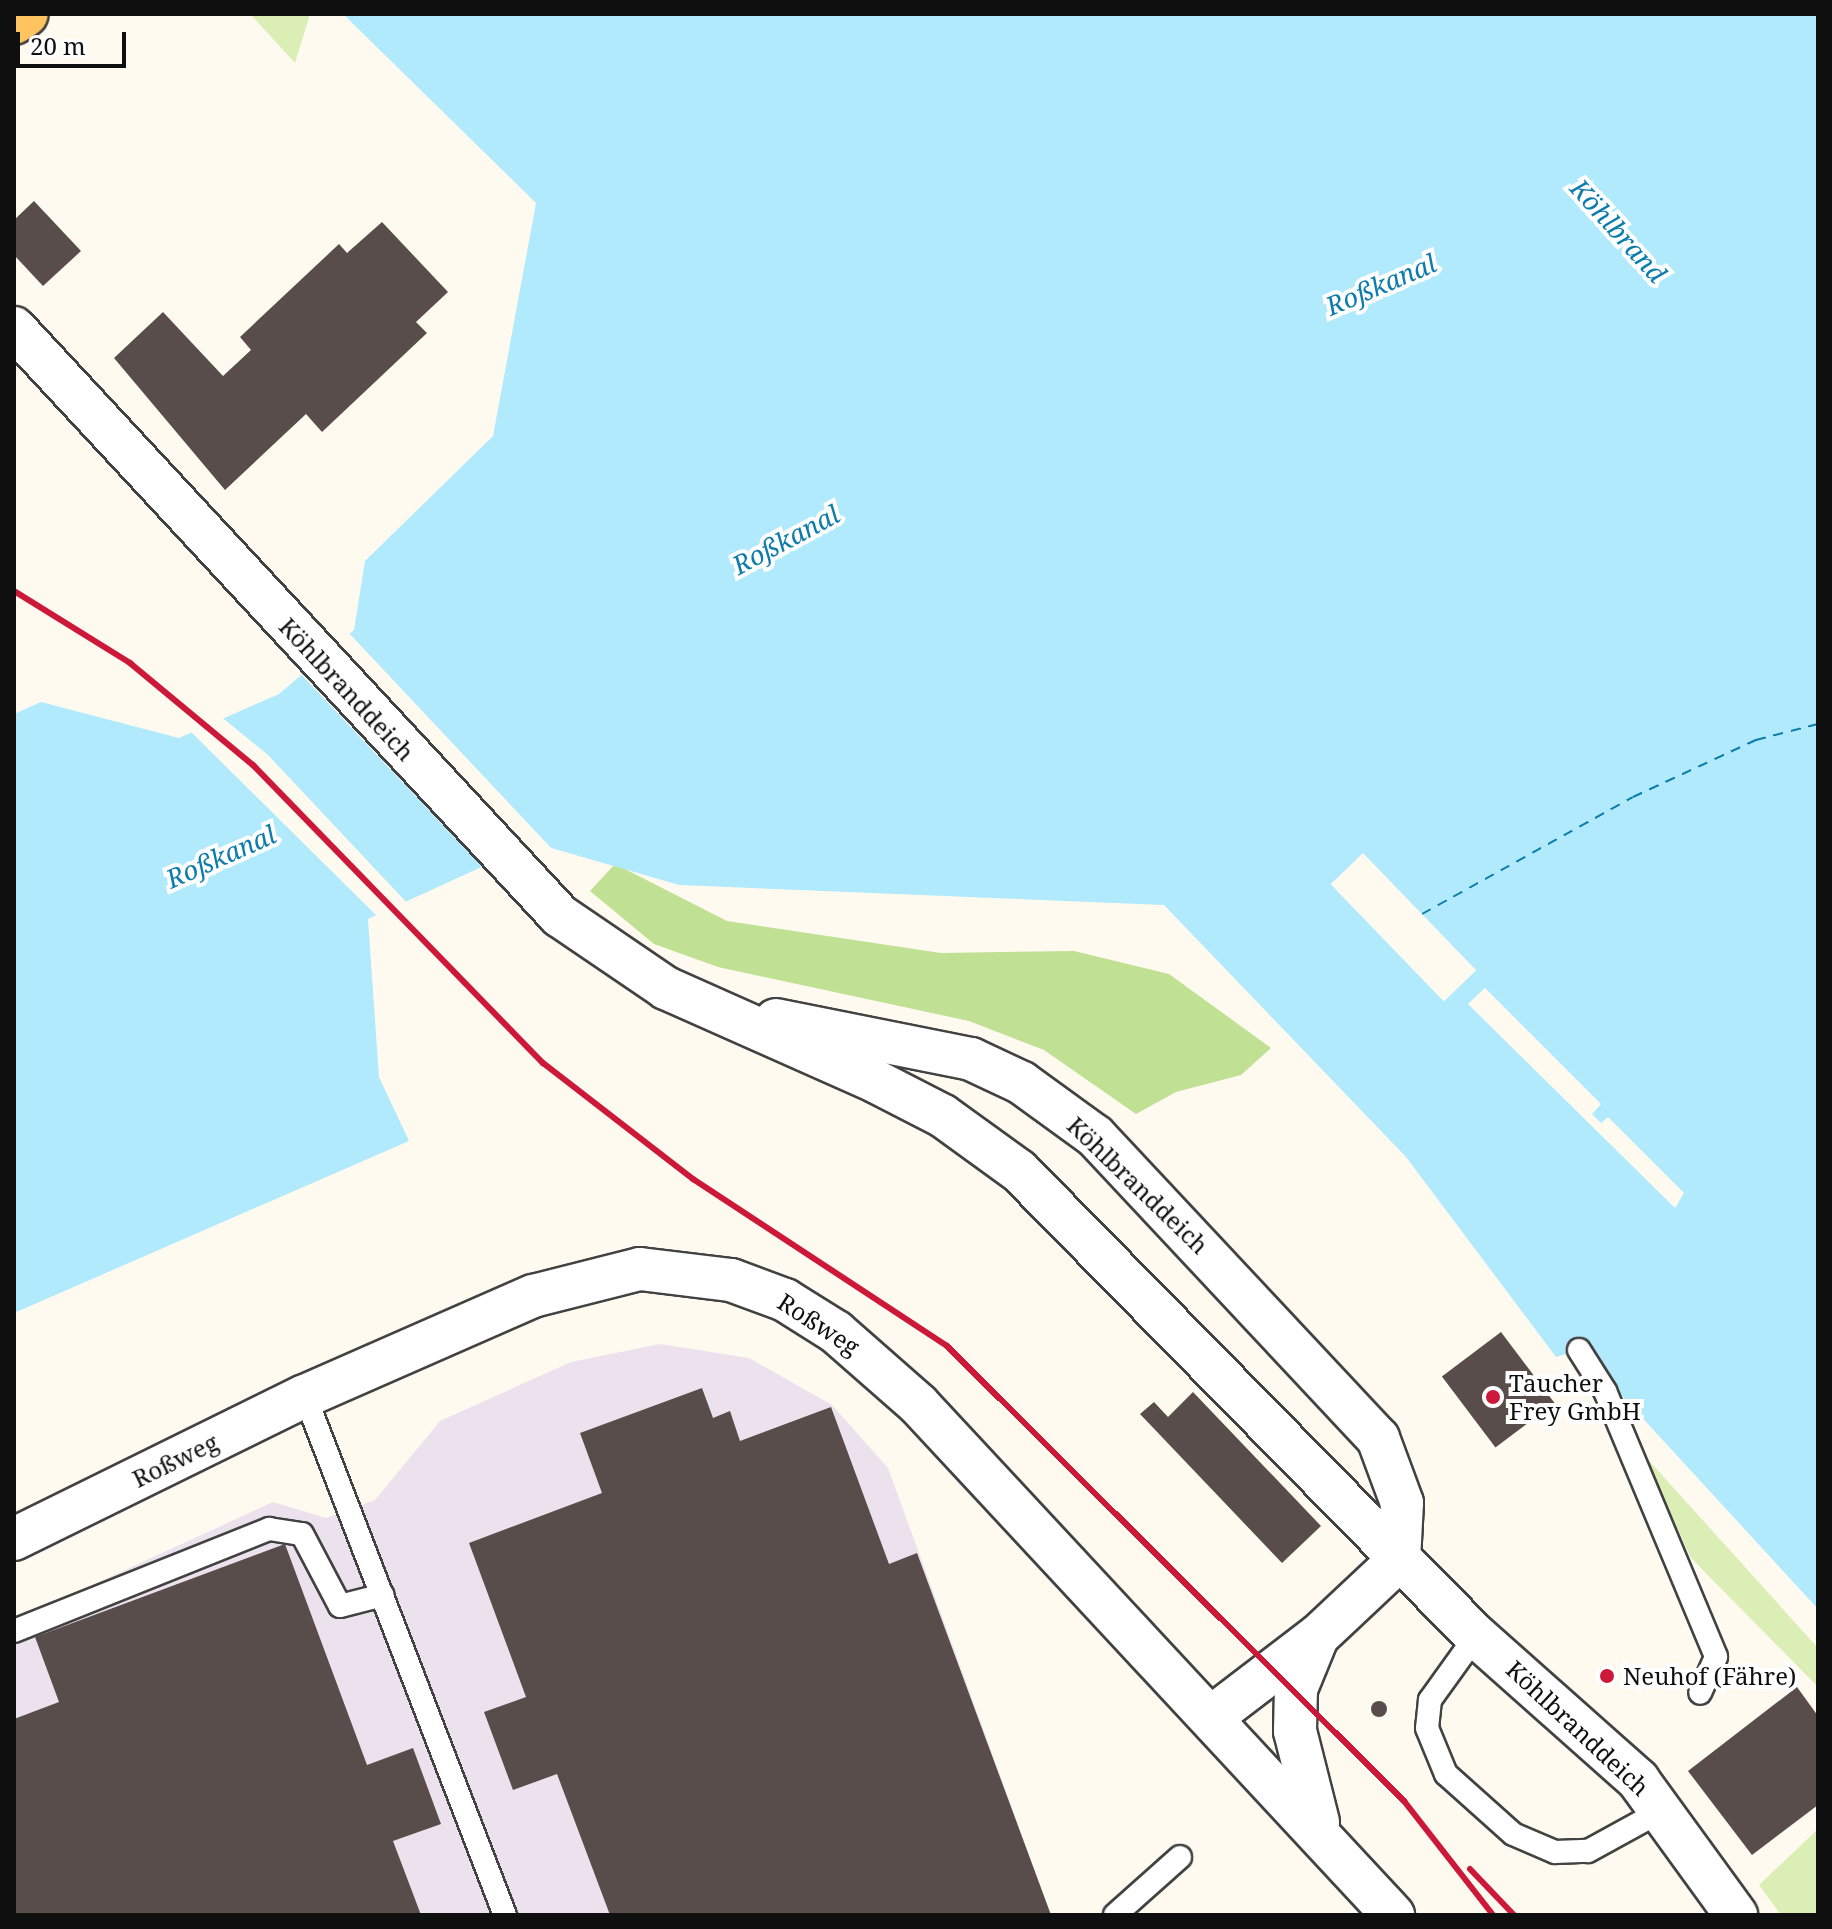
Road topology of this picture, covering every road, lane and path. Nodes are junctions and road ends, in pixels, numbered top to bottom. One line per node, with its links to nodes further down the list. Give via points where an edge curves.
1 (26, 14): 2 (main road)
2 (14, 22)
3 (14, 328): 4 (street, Köhlbranddeich, via 524,877 612,956)
4 (712, 1010): 8 (street, Köhlbranddeich, via 889,1088 1019,1171); 8 (street, Köhlbranddeich, via 971,1059 1022,1083 1095,1136 1378,1438 1402,1503)
5 (1579, 1350): 13 (lane, via 1605,1391 1716,1657)
6 (305, 1396): 7 (street, Roßweg); 9 (lane); 14 (street, Roßweg, via 474,1319 591,1276 690,1272 764,1290 870,1358)
7 (22, 1537)
8 (1399, 1560): 11 (street); 12 (street, Köhlbranddeich)
9 (383, 1595): 10 (lane, via 340,1606 302,1534 269,1529); 18 (lane)
10 (14, 1631)
11 (1319, 1635): 14 (street); 16 (street, via 1296,1689 1295,1731)
12 (1476, 1636): 15 (street, Köhlbranddeich, via 1589,1732); 15 (lane, via 1430,1700 1427,1728 1446,1774 1513,1834 1555,1852 1613,1841)
13 (1700, 1693)
14 (1213, 1716): 16 (street, Roßweg)
15 (1663, 1810): 21 (street, Köhlbranddeich)
16 (1321, 1833): 20 (street, Roßweg)
17 (1180, 1857): 19 (lane)
18 (505, 1915)
19 (1115, 1915)
20 (1393, 1915)
21 (1736, 1915)

